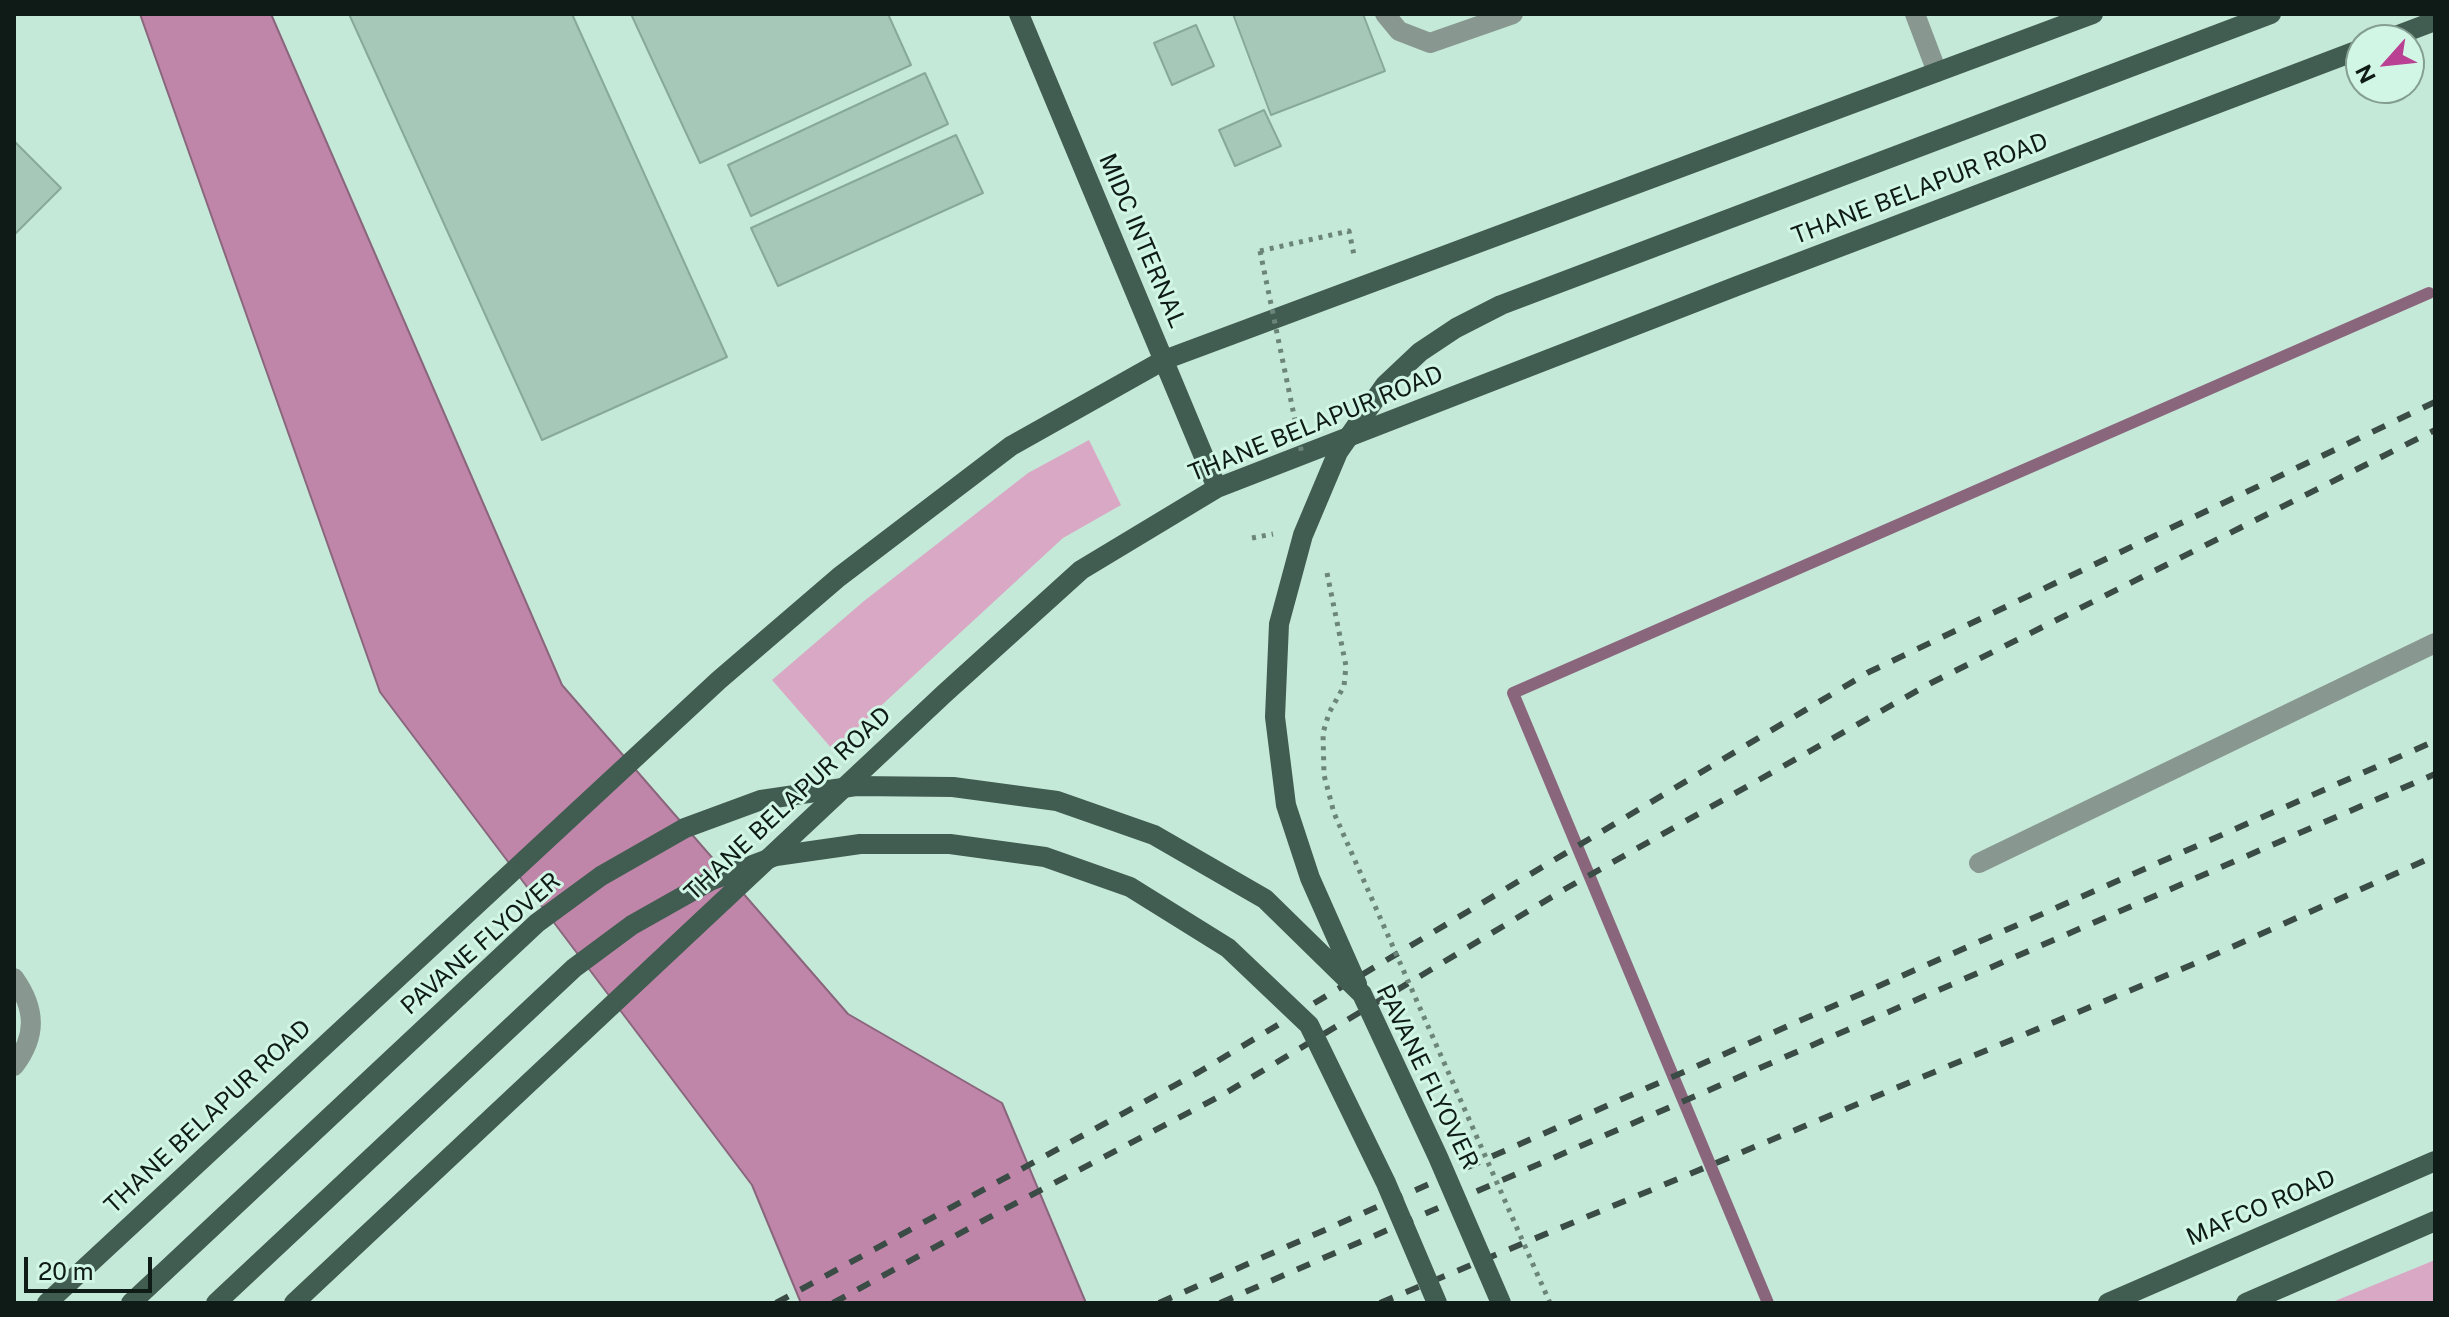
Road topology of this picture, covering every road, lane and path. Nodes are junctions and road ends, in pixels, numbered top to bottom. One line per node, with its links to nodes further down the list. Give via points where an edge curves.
1 (1019, 14): 10 (main road, MIDC INTERNAL)
2 (1385, 14): 3 (lane, via 1399,31 1430,43)
3 (1513, 14)
4 (1915, 14): 8 (lane)
5 (2093, 14): 8 (main road, THANE BELAPUR ROAD)
6 (2271, 14): 17 (main road, bridge, via 1501,305 1420,352 1385,385 1338,452 1303,535 1279,624 1275,717 1286,805 1310,878)
7 (2345, 55): 12 (main road, THANE BELAPUR ROAD)
8 (1937, 72): 10 (main road, THANE BELAPUR ROAD)
9 (1349, 231): 11 (path, bridge, via 1260,251)
10 (1164, 360): 12 (main road, MIDC INTERNAL); 21 (main road, THANE BELAPUR ROAD, via 1011,446 839,577 719,680)
11 (1304, 464)
12 (1217, 488): 24 (main road, THANE BELAPUR ROAD, via 1081,570)
13 (1326, 567): 27 (path, bridge, via 1346,666 1344,686 1323,733 1324,775 1334,813)
14 (2435, 643): 15 (lane)
15 (1979, 863)
16 (14, 978): 18 (lane, via 31,1010 29,1041)
17 (1362, 994): 22 (main road, PAVANE FLYOVER, bridge, via 1265,899 1154,835 1057,801 953,787 884,786 761,800 685,828 601,876 537,923); 26 (main road, PAVANE FLYOVER, bridge)
18 (14, 1066)
19 (2435, 1161): 28 (main road, MAFCO ROAD)
20 (2435, 1221): 29 (main road)
21 (47, 1303)
22 (131, 1303)
23 (216, 1303): 25 (main road, bridge, via 574,968 632,925 710,881 776,856 860,844 950,844 1045,857 1130,887 1228,948 1309,1025)
24 (294, 1303)
25 (1437, 1303)
26 (1501, 1303)
27 (1550, 1303)
28 (2108, 1303)
29 (2246, 1303)

